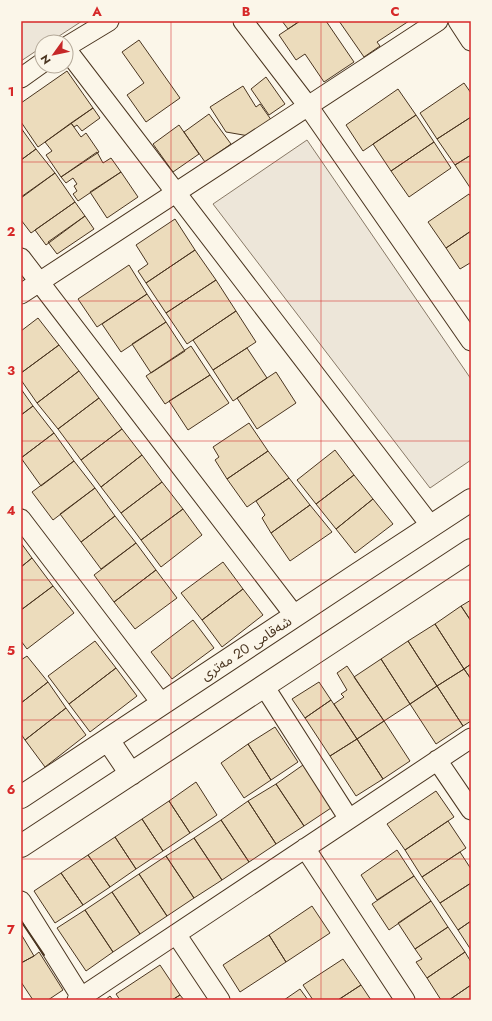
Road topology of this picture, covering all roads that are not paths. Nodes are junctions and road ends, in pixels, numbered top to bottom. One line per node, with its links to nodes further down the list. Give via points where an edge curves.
1 (108, 21): 6 (street)
2 (243, 21): 10 (street)
3 (438, 21): 10 (street)
4 (458, 21): 5 (street)
5 (471, 41)
6 (74, 43)
7 (74, 59): 11 (street)
8 (34, 69): 9 (street)
9 (21, 78)
10 (308, 106): 11 (street); 15 (street)
11 (176, 193): 13 (street); 18 (street)
12 (21, 258): 13 (street)
13 (39, 282): 14 (street); 20 (street)
14 (21, 294)
15 (471, 341)
16 (471, 500): 18 (main road, شەقامی 20 مەتری)
17 (21, 519): 22 (street)
18 (431, 526): 20 (main road, شەقامی 20 مەتری)
19 (471, 550): 21 (main road)
20 (295, 616): 22 (main road, شەقامی 20 مەتری)
21 (264, 686): 26 (main road); 29 (street)
22 (162, 704): 24 (main road, شەقامی 20 مەتری)
23 (471, 738): 25 (street)
24 (108, 740): 26 (main road); 27 (main road, شەقامی 20 مەتری)
25 (437, 760): 28 (street); 29 (street)
26 (131, 774): 30 (main road)
27 (21, 797)
28 (471, 810)
29 (349, 819): 31 (street)
30 (21, 846)
31 (305, 848): 33 (street); 36 (street)
32 (21, 901): 34 (street)
33 (176, 934): 34 (street); 35 (street)
34 (79, 999)
35 (220, 1000)
36 (406, 1000)

